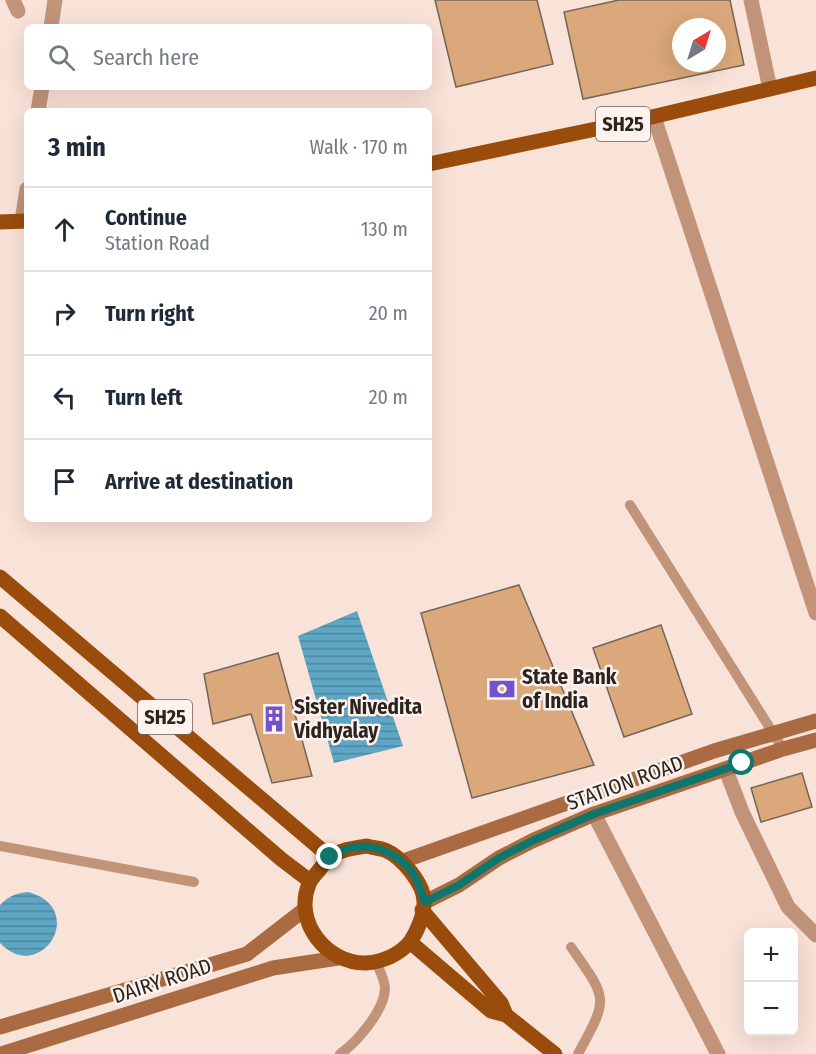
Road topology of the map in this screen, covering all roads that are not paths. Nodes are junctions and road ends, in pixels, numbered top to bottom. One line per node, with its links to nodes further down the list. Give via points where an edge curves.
1 (55, 0): 3 (street)
2 (751, 0): 5 (street)
3 (51, 24)
4 (816, 78): 5 (main road, SH25)
5 (770, 89): 8 (main road, SH25)
6 (42, 90): 7 (street)
7 (39, 108)
8 (654, 117): 9 (main road, SH25); 14 (street)
9 (432, 163)
10 (24, 221): 11 (main road)
11 (0, 222)
12 (630, 505): 17 (lane)
13 (0, 577): 23 (main road, SH25)
14 (816, 614)
15 (0, 615): 25 (main road)
16 (816, 721): 17 (main road)
17 (773, 734): 19 (lane); 24 (main road, via 714,751)
18 (816, 740): 19 (main road, STATION ROAD)
19 (783, 749): 20 (main road, STATION ROAD)
20 (726, 770): 21 (main road, STATION ROAD); 29 (street, via 788,907)
21 (594, 814): 27 (main road, STATION ROAD, via 499,858); 40 (street)
22 (0, 846): 26 (lane)
23 (330, 857): 24 (main road, via 367,846); 25 (main road)
24 (403, 861): 27 (main road, via 415,877)
25 (310, 881): 28 (main road)
26 (194, 882)
27 (424, 906): 30 (main road); 34 (main road, via 501,1003)
28 (306, 909): 32 (main road, via 310,929 322,946); 35 (main road, DAIRY ROAD, via 248,954)
29 (816, 935)
30 (410, 942): 33 (main road, via 395,955); 34 (main road, via 491,1011)
31 (571, 947): 39 (lane, via 595,981 601,997 601,1010)
32 (338, 958): 33 (main road); 36 (main road, DAIRY ROAD, via 273,968)
33 (376, 962): 37 (lane, via 385,991 360,1036)
34 (506, 1015): 38 (main road)
35 (0, 1027)
36 (1, 1054)
37 (340, 1054)
38 (555, 1054)
39 (578, 1054)
40 (718, 1054)

